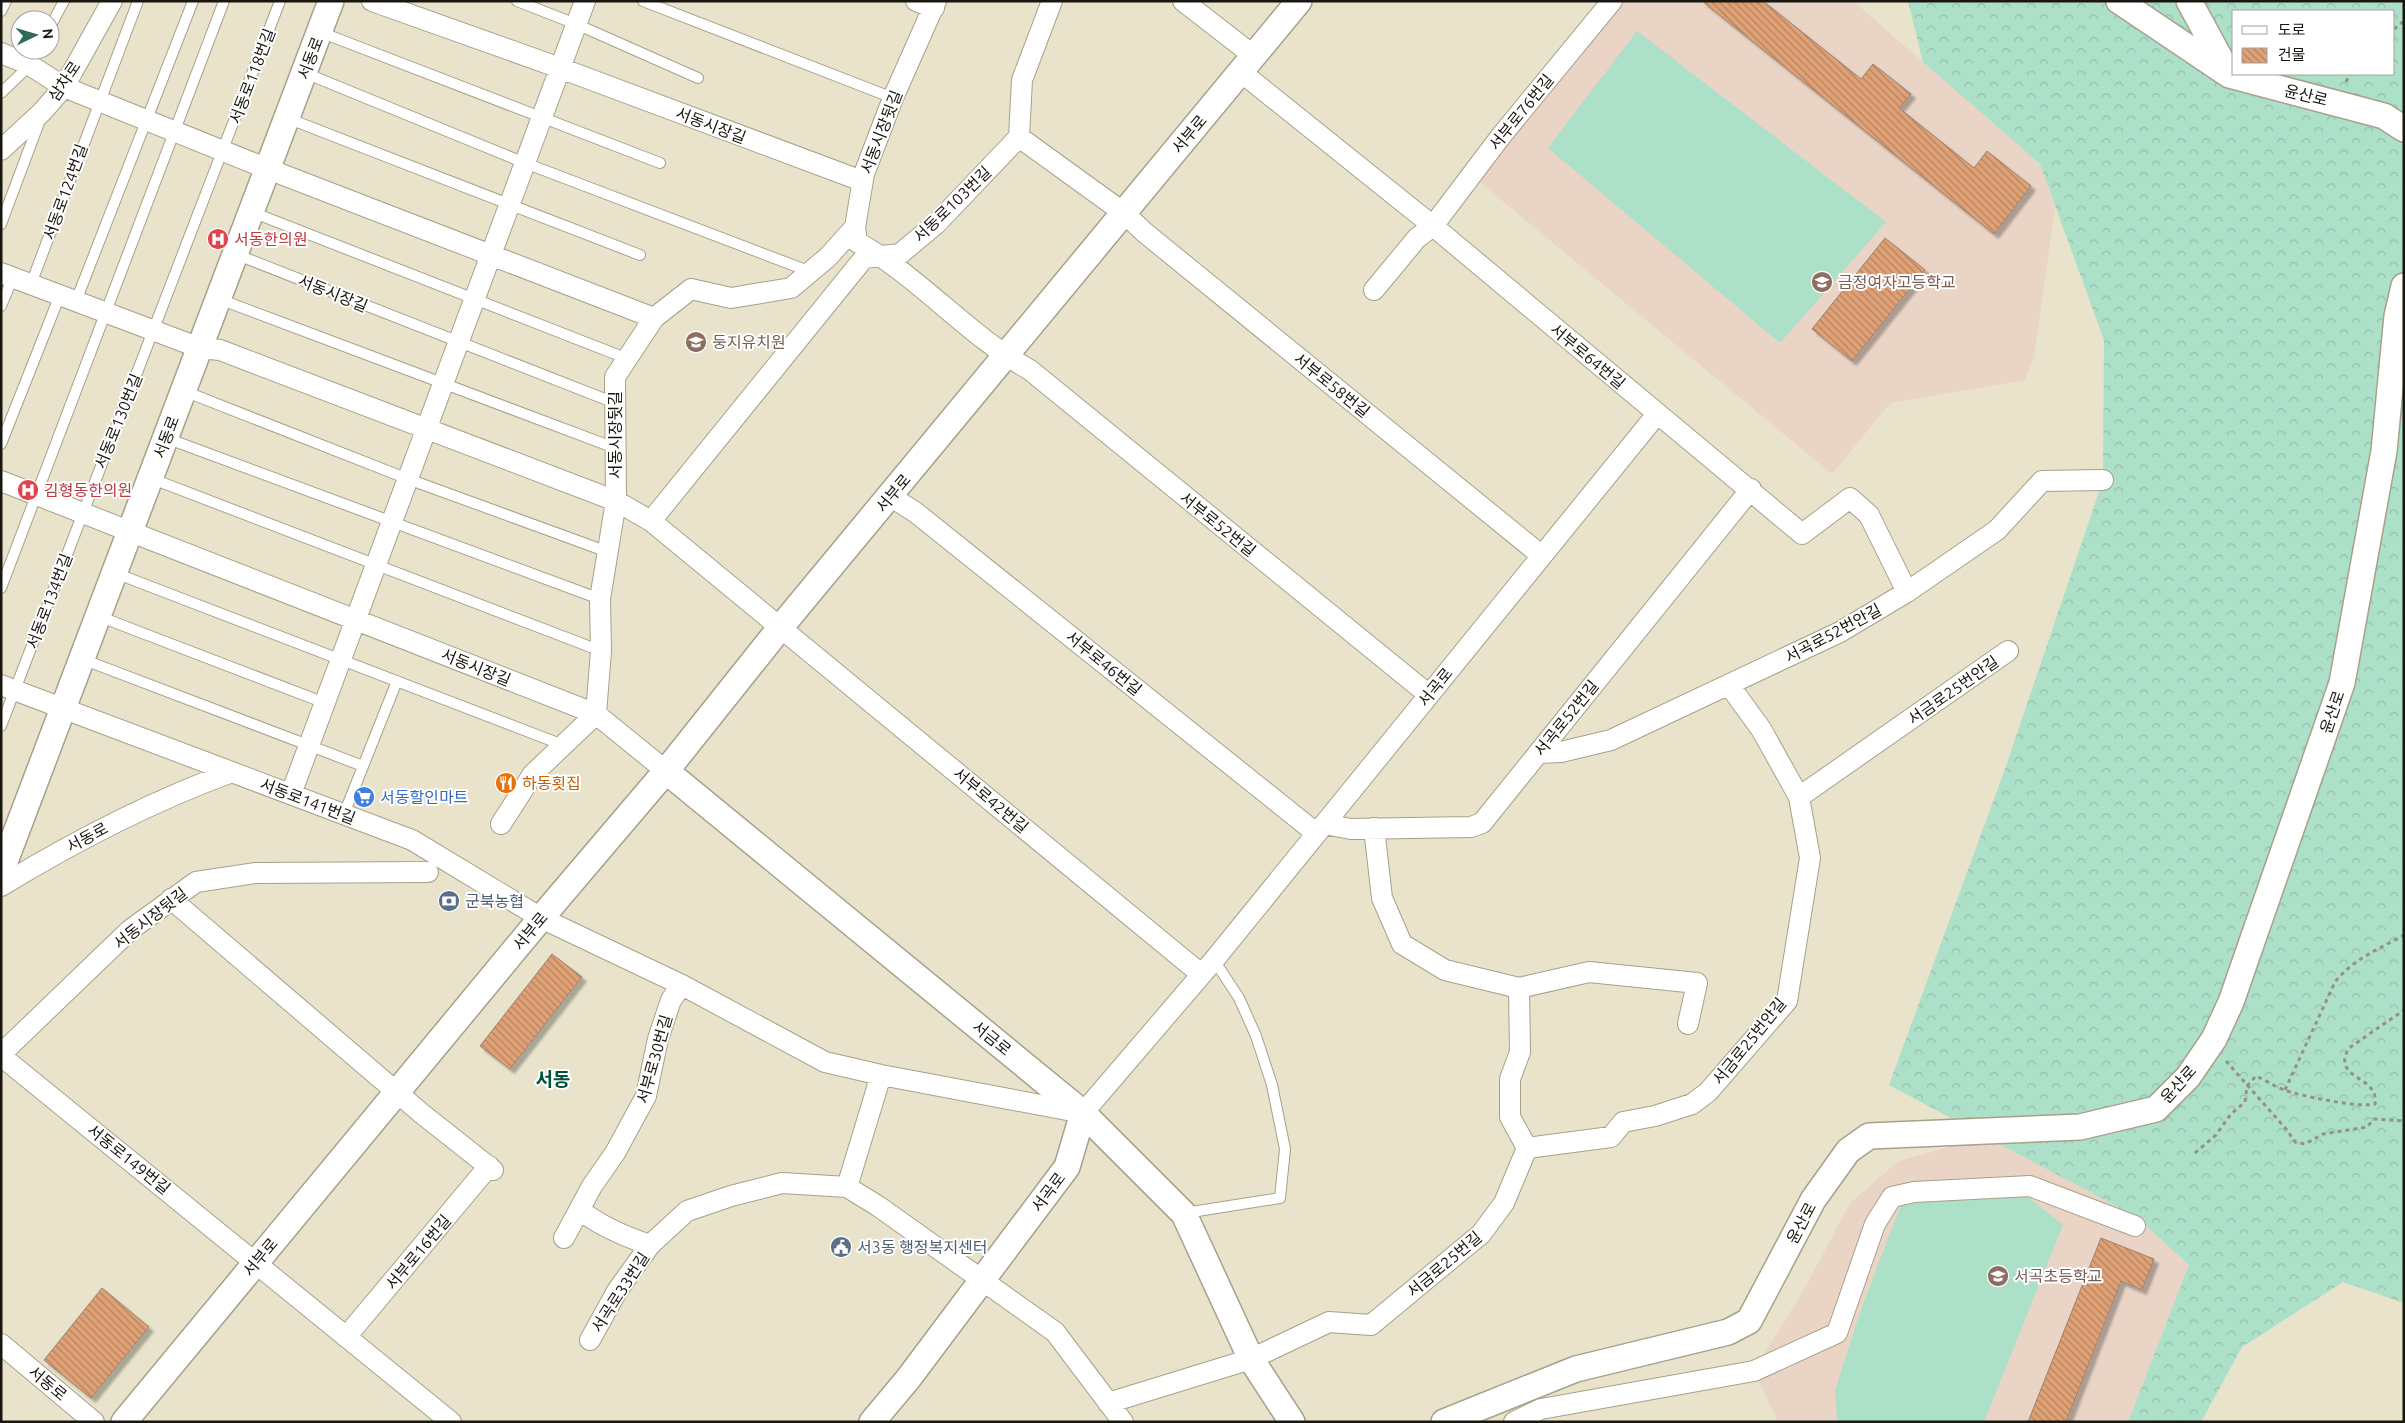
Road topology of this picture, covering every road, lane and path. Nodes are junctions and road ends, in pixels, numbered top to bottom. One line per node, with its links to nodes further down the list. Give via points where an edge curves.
1 (6, 1): 19 (lane)
2 (112, 1): 29 (street, 삼차로)
3 (138, 1): 32 (lane, 서동로124번길)
4 (193, 1): 36 (lane)
5 (224, 1): 38 (lane)
6 (280, 1): 41 (lane, 서동로118번길)
7 (331, 1): 21 (street, 서동로)
8 (372, 1): 25 (street, 서동시장길)
9 (517, 1): 20 (lane)
10 (585, 1): 20 (street)
11 (643, 1): 31 (lane)
12 (1052, 1): 39 (street, via 1022,80)
13 (1183, 1): 24 (street)
14 (1299, 1): 24 (street, 서부로)
15 (1612, 1): 50 (street, 서부로76번길, via 1501,136)
16 (2119, 1): 27 (street, 윤산로)
17 (2189, 1): 27 (street)
18 (929, 4): 31 (street, 서동시장뒷길)
19 (1, 11)
20 (576, 24): 25 (street); 28 (lane)
21 (320, 32): 26 (street, 서동로); 34 (lane)
22 (32, 60): 30 (lane)
23 (36, 60): 29 (street)
24 (1247, 64): 48 (street, 서부로); 50 (street, 서부로64번길)
25 (560, 68): 34 (street); 45 (street, 서동시장길)
26 (304, 73): 35 (street, 서동로); 42 (lane)
27 (2229, 75): 37 (street, 윤산로, via 2384,116)
28 (698, 78)
29 (64, 87): 32 (street); 33 (street, 삼차로)
30 (1, 93)
31 (894, 98): 45 (street, 서동시장뒷길)
32 (99, 101): 36 (street); 57 (lane, 서동로124번길)
33 (42, 112): 40 (street, 삼차로); 49 (lane)
34 (542, 117): 42 (street); 43 (lane)
35 (287, 118): 44 (street, 서동로); 46 (lane)
36 (146, 120): 38 (street); 60 (lane)
37 (2404, 129)
38 (174, 131): 41 (street); 64 (lane)
39 (1019, 137): 48 (street); 55 (street, 서동로103번길, via 937,223 900,254)
40 (1, 150)
41 (223, 151): 44 (street); 66 (lane)
42 (525, 162): 46 (street); 56 (lane)
43 (660, 163)
44 (268, 169): 47 (street, 서동로); 53 (street)
45 (862, 181): 51 (street, 서동시장뒷길)
46 (510, 203): 53 (street); 54 (lane)
47 (252, 212): 52 (street, 서동로); 61 (lane)
48 (1124, 213): 69 (street, 서부로); 92 (street, 서부로58번길)
49 (1, 224)
50 (1433, 226): 59 (street, 서부로76번길, via 1417,238); 74 (street, 서부로64번길)
51 (855, 227): 55 (street, via 857,242); 56 (street, 서동시장뒷길)
52 (235, 254): 62 (street, 서동로); 67 (lane, 서동시장길)
53 (491, 255): 61 (street); 65 (street)
54 (640, 255)
55 (882, 256): 69 (street); 89 (street, 서동로103번길, via 864,258)
56 (811, 272): 65 (street, 서동시장뒷길, via 791,288 731,298 691,289)
57 (15, 278): 60 (street); 63 (lane)
58 (2404, 286): 136 (street, 윤산로, via 2397,316 2384,451 2342,683 2231,1002)
59 (1374, 290)
60 (68, 298): 64 (street); 77 (lane)
61 (475, 298): 67 (street); 70 (lane)
62 (219, 299): 68 (street, 서동로); 71 (lane)
63 (1, 306)
64 (107, 313): 66 (street); 84 (lane)
65 (654, 318): 70 (street, 서동시장뒷길)
66 (154, 330): 68 (street); 87 (lane, 서동로130번길)
67 (458, 342): 71 (street); 73 (lane, 서동시장길)
68 (200, 348): 72 (street, 서동로); 75 (street, via 220,350)
69 (1005, 357): 85 (street, 서부로); 108 (street, 서부로52번길, via 1030,370)
70 (628, 359): 73 (street, 서동시장뒷길, via 615,377)
71 (443, 384): 75 (street); 78 (lane)
72 (184, 391): 76 (street, 서동로); 80 (lane)
73 (615, 403): 78 (street, 서동시장뒷길)
74 (1657, 414): 83 (street, 서부로64번길); 92 (street, 서곡로)
75 (427, 428): 80 (street); 86 (street)
76 (166, 438): 79 (street, 서동로); 88 (lane)
77 (1, 444)
78 (615, 448): 86 (street, 서동시장뒷길)
79 (150, 478): 90 (street, 서동로); 93 (lane)
80 (408, 479): 88 (street); 91 (lane)
81 (2103, 480): 96 (street, 서곡로52번안길, via 2042,481 1997,530)
82 (1, 482): 84 (street)
83 (1751, 489): 96 (street, 서부로64번길, via 1802,534 1850,498 1869,515); 115 (street, 서곡로52번길)
84 (36, 495): 87 (street); 95 (lane)
85 (890, 496): 100 (street, 서부로); 123 (street, 서부로46번길, via 915,512)
86 (616, 501): 89 (street); 91 (street, 서동시장뒷길)
87 (82, 512): 90 (street); 107 (lane, 서동로134번길)
88 (392, 521): 93 (street); 97 (lane)
89 (651, 521): 100 (street)
90 (131, 531): 94 (street, 서동로); 99 (street, 서동시장길)
91 (608, 552): 97 (street, 서동시장뒷길)
92 (1542, 556): 108 (street, 서곡로)
93 (377, 563): 99 (street); 101 (lane)
94 (115, 573): 98 (street, 서동로); 104 (lane)
95 (1, 588)
96 (1907, 592): 106 (street, 서곡로52번안길, via 1840,632)
97 (600, 599): 101 (street, 서동시장뒷길)
98 (98, 616): 103 (street, 서동로); 109 (lane)
99 (356, 619): 104 (street); 111 (street, 서동시장길)
100 (780, 628): 117 (street, 서부로); 131 (street, 서부로42번길)
101 (601, 651): 111 (street, 서동시장뒷길)
102 (2008, 652): 120 (street, 서금로25번안길)
103 (82, 659): 110 (street, 서동로); 114 (lane)
104 (341, 660): 105 (lane); 109 (street)
105 (397, 681): 113 (lane); 116 (lane)
106 (1729, 685): 115 (street, 서곡로52번안길, via 1611,740 1561,752); 120 (street, 서금로25번안길, via 1761,729)
107 (8, 687): 110 (street, 서동로141번길); 112 (lane, 서동로134번길)
108 (1428, 695): 123 (street, 서곡로)
109 (325, 703): 114 (street)
110 (63, 708): 118 (street, 서동로141번길); 125 (street, 서동로)
111 (596, 714): 113 (street); 117 (street)
112 (1, 726)
113 (563, 744): 122 (street, via 533,774)
114 (309, 746): 116 (lane); 119 (street)
115 (1538, 753): 124 (street, 서곡로52번길, via 1482,823 1471,827)
116 (363, 766): 121 (lane)
117 (666, 771): 129 (street, 서부로); 142 (street, 서금로)
118 (232, 772): 119 (street, 서동로141번길); 127 (street, 서동로, via 132,813 60,850)
119 (291, 794): 121 (street, 서동로141번길)
120 (1800, 797): 144 (street, 서금로25번안길, via 1810,858 1787,1001 1708,1092 1692,1104 1623,1122 1611,1137)
121 (344, 814): 129 (street, 서동로141번길, via 412,840)
122 (501, 824)
123 (1320, 828): 124 (street, 서곡로52번길); 131 (street, 서곡로)
124 (1374, 828): 133 (street, via 1382,898 1402,944 1445,970)
125 (1, 872)
126 (428, 872): 128 (street, 서동시장뒷길, via 256,873 196,882)
127 (1, 886)
128 (171, 899): 137 (street, 서동시장뒷길, via 130,930); 141 (street)
129 (541, 918): 132 (street); 141 (street, 서부로)
130 (2404, 935): 140 (path, via 2344,971)
131 (1208, 967): 142 (street, 서곡로); 148 (lane, via 1239,998 1272,1085 1284,1149 1280,1198)
132 (682, 985): 138 (street, via 826,1062); 147 (street, 서부로30번길, via 671,1000 658,1039 646,1096)
133 (1518, 988): 135 (street, via 1589,972 1697,983); 144 (street, via 1520,1052 1510,1079 1510,1117)
134 (2404, 1010): 140 (path, via 2356,1042 2343,1058 2348,1070 2372,1088 2375,1104 2353,1105)
135 (1688, 1024)
136 (2210, 1045): 139 (path); 165 (street, 윤산로, via 2188,1077 2156,1109 2080,1127 1869,1136 1848,1151 1813,1200 1750,1321 1728,1332 1576,1369)
137 (1, 1055): 152 (street, 서동로149번길)
138 (881, 1075): 142 (street); 146 (street)
139 (2247, 1086): 140 (path, via 2256,1076); 143 (path, via 2295,1142 2305,1144 2323,1134 2367,1127 2374,1119); 145 (path, via 2245,1102)
140 (2285, 1090)
141 (397, 1092): 152 (street, 서부로); 154 (street, 서부로16번길, via 491,1168)
142 (1083, 1112): 148 (street, 서금로); 153 (street, 서곡로, via 1066,1167)
143 (2404, 1121)
144 (1527, 1148): 157 (street, 서금로25번길, via 1504,1204 1481,1234 1371,1325 1328,1322)
145 (2195, 1153)
146 (847, 1187): 151 (street, 서곡로33번길, via 782,1184 731,1196 687,1212); 153 (street, 서곡로33번길)
147 (580, 1210): 150 (street); 151 (street, 서곡로33번길, via 591,1219)
148 (1184, 1214): 157 (street, 서금로)
149 (2135, 1226): 166 (street, via 2030,1186 1914,1192 1892,1197 1874,1224 1837,1333 1754,1371 1541,1410)
150 (564, 1238)
151 (650, 1245): 155 (street, 서곡로33번길, via 617,1291)
152 (256, 1262): 154 (street); 160 (street, 서부로)
153 (981, 1280): 158 (street, 서곡로33번길, via 1056,1332); 162 (street, 서곡로)
154 (346, 1336): 161 (street)
155 (590, 1340)
156 (1, 1344): 159 (street, 서동로)
157 (1251, 1359): 158 (street); 164 (street, 서금로)
158 (1108, 1403): 163 (street, 서곡로33번길)
159 (94, 1422)
160 (124, 1422)
161 (451, 1422)
162 (872, 1422)
163 (1123, 1422)
164 (1292, 1422)
165 (1444, 1422)
166 (1514, 1422)

